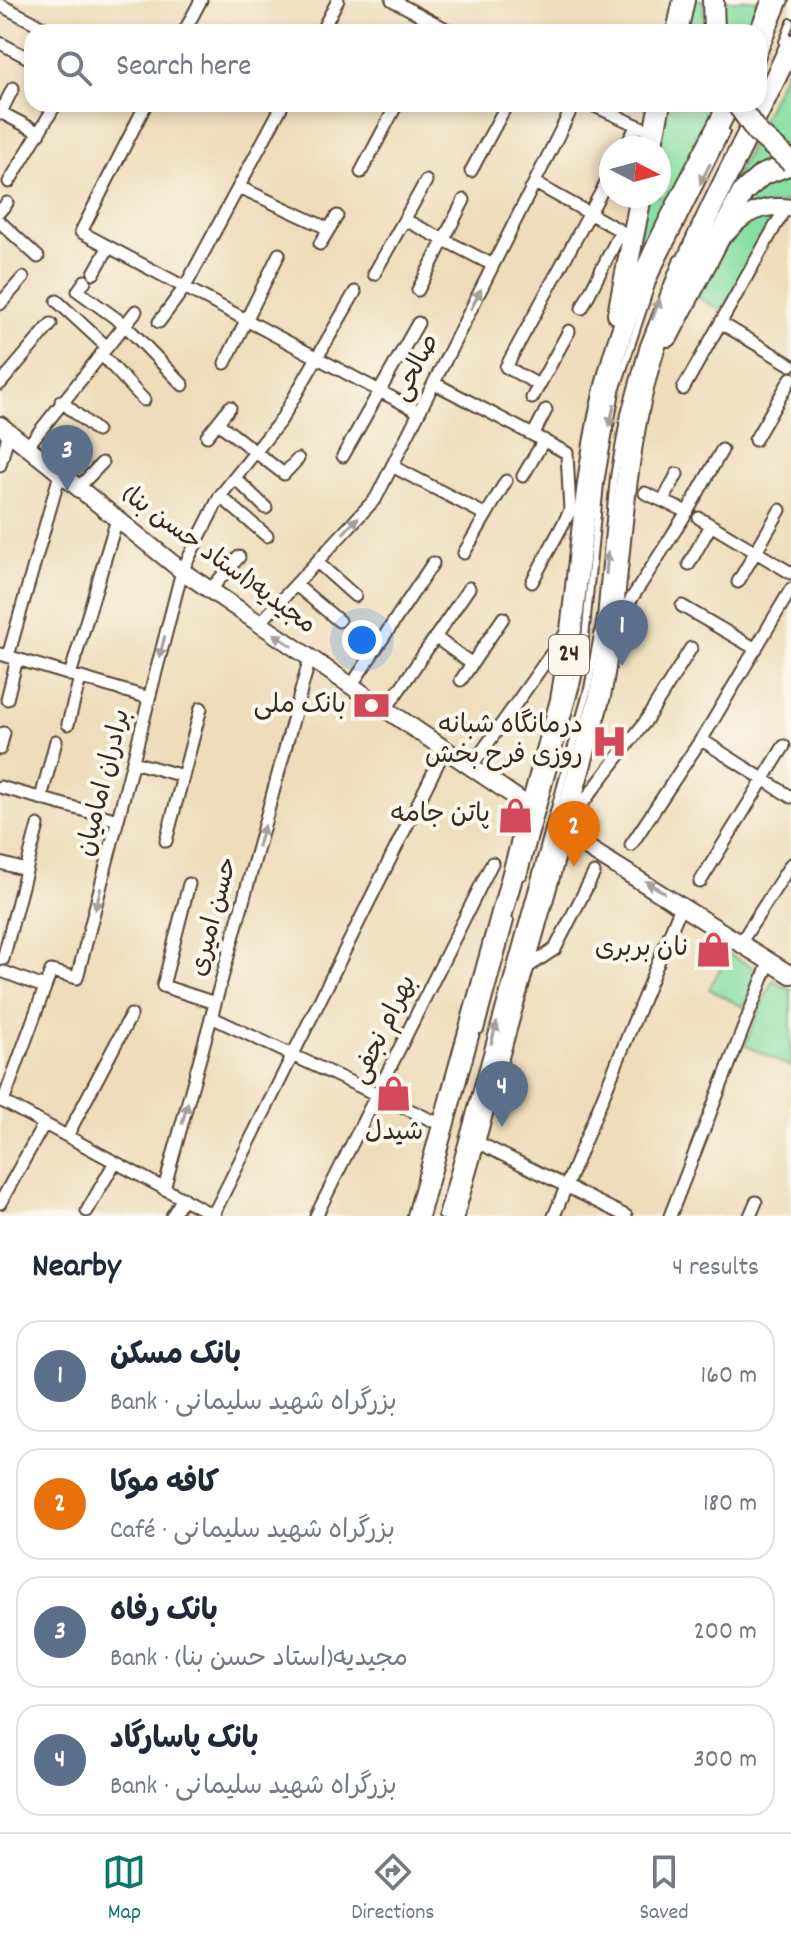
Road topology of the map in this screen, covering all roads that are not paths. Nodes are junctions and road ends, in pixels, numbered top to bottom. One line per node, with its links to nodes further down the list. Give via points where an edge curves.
1 (201, 0): 11 (street)
2 (338, 0): 12 (street)
3 (392, 0): 13 (street)
4 (684, 0): 14 (highway)
5 (713, 0): 15 (highway)
6 (773, 0): 16 (highway)
7 (785, 0): 18 (lane)
8 (0, 5): 10 (street)
9 (791, 22): 21 (lane)
10 (37, 24)
11 (188, 24)
12 (325, 24)
13 (429, 24)
14 (679, 24)
15 (714, 24)
16 (763, 24)
17 (0, 43): 20 (street)
18 (767, 44)
19 (791, 45): 23 (highway, 24)
20 (24, 56)
21 (767, 74)
22 (13, 88): 36 (street)
23 (767, 95)
24 (52, 112): 38 (street)
25 (142, 112): 58 (street, via 81,232)
26 (279, 112): 46 (street)
27 (393, 112): 42 (street)
28 (503, 112): 41 (street)
29 (570, 112): 45 (street, صالحی)
30 (605, 112): 39 (street)
31 (657, 112): 39 (highway)
32 (732, 112): 83 (highway, 24, via 637,287)
33 (739, 112): 40 (highway, bridge)
34 (749, 112): 224 (lane, one-way to 34, via 588,689 604,594 618,446 633,380 661,295)
35 (759, 112): 89 (highway, 24, via 675,287)
36 (0, 113): 38 (street)
37 (728, 128): 189 (lane, one-way to 189, via 660,265 630,340 600,483 577,681)
38 (40, 133): 44 (street)
39 (647, 135)
40 (791, 163): 61 (highway, via 748,186)
41 (471, 171)
42 (361, 172)
43 (426, 181): 53 (street)
44 (9, 182)
45 (535, 183): 51 (street); 62 (street, صالحی)
46 (239, 187): 55 (street); 65 (street)
47 (599, 196): 51 (street)
48 (464, 200): 56 (street)
49 (789, 207): 61 (main road, via 746,214); 75 (street)
50 (639, 208): 83 (highway)
51 (590, 212): 70 (street, via 620,228 621,234); 88 (street, via 506,367)
52 (337, 216): 55 (street)
53 (405, 220): 56 (street); 63 (street)
54 (0, 222): 60 (street)
55 (329, 229): 57 (street)
56 (445, 240): 62 (street); 66 (street)
57 (320, 244)
58 (108, 248): 65 (street); 77 (street, via 78,291)
59 (279, 254): 72 (street)
60 (38, 257)
61 (704, 263): 89 (highway)
62 (493, 265): 85 (street, صالحی, one-way to 62)
63 (374, 274)
64 (23, 278): 69 (street)
65 (185, 287): 72 (street); 73 (street)
66 (418, 290)
67 (355, 292): 80 (street, برادران امامیان)
68 (57, 301): 79 (street)
69 (0, 304)
70 (582, 308)
71 (136, 311): 77 (street)
72 (244, 318): 80 (street); 81 (street)
73 (159, 322)
74 (418, 323): 91 (street)
75 (721, 323): 82 (street); 90 (street)
76 (51, 324): 86 (street)
77 (125, 325): 79 (street); 87 (street)
78 (569, 331): 88 (street)
79 (104, 351): 93 (street); 94 (street)
80 (316, 355): 91 (street); 106 (street, برادران امامیان, via 281,420)
81 (225, 363)
82 (791, 365)
83 (610, 369): 146 (highway, 24, via 595,435)
84 (791, 378): 103 (street)
85 (434, 383): 97 (street, صالحی); 102 (street)
86 (0, 384)
87 (183, 385)
88 (539, 385): 92 (street)
89 (644, 386): 149 (highway, 24, via 627,485)
90 (683, 389)
91 (379, 391): 97 (street); 107 (street)
92 (532, 398)
93 (144, 400)
94 (61, 401): 100 (street); 104 (street)
95 (230, 407): 98 (street)
96 (546, 410): 102 (street)
97 (419, 412): 111 (street, صالحی)
98 (218, 423): 101 (street); 106 (street)
99 (5, 429): 104 (main road, مجیدیه(استاد حسن بنا)); 110 (street)
100 (97, 431)
101 (207, 436)
102 (539, 438): 114 (street); 137 (street, via 567,453 570,511)
103 (755, 440)
104 (27, 447): 112 (main road, مجیدیه(استاد حسن بنا))
105 (722, 450): 123 (street)
106 (256, 453): 108 (street, via 284,474); 115 (street, برادران امامیان)
107 (343, 456)
108 (298, 459)
109 (102, 463): 117 (street)
110 (0, 465)
111 (392, 466): 124 (street); 132 (street, صالحی, one-way to 111, via 376,498)
112 (60, 474): 117 (main road, مجیدیه(استاد حسن بنا)); 153 (street)
113 (677, 474): 120 (street)
114 (523, 476)
115 (235, 478): 119 (street, برادران امامیان); 121 (street)
116 (506, 481): 124 (street)
117 (78, 488): 126 (main road, مجیدیه(استاد حسن بنا))
118 (645, 493): 120 (street)
119 (220, 496): 128 (street); 135 (street, برادران امامیان)
120 (663, 501): 123 (street)
121 (266, 508)
122 (780, 510): 129 (street)
123 (687, 512): 149 (street)
124 (486, 515): 130 (street)
125 (699, 518): 127 (street)
126 (117, 519): 135 (main road, مجیدیه(استاد حسن بنا)); 156 (street)
127 (711, 525): 129 (street); 134 (street)
128 (267, 536)
129 (756, 552): 136 (street); 138 (street)
130 (464, 553)
131 (239, 557): 142 (street)
132 (317, 562): 139 (street, صالحی); 143 (street)
133 (433, 563): 158 (street)
134 (689, 564)
135 (182, 571): 142 (main road, مجیدیه(استاد حسن بنا)); 160 (street, برادران امامیان, one-way to 160)
136 (791, 573)
137 (532, 582)
138 (738, 582)
139 (296, 585): 147 (street); 148 (street, صالحی)
140 (469, 588): 150 (street)
141 (791, 589): 152 (street)
142 (210, 590): 148 (main road, مجیدیه(استاد حسن بنا))
143 (355, 596)
144 (682, 606): 152 (street)
145 (503, 618): 155 (street)
146 (575, 620): 172 (street); 178 (highway, 24)
147 (339, 621)
148 (259, 624): 154 (main road, مجیدیه(استاد حسن بنا), one-way to 148)
149 (613, 627): 159 (highway, 24)
150 (435, 637): 155 (street); 163 (street)
151 (691, 648): 179 (street, via 645,722)
152 (756, 649): 166 (street)
153 (9, 657): 156 (street); 161 (street)
154 (310, 658): 158 (main road, مجیدیه(استاد حسن بنا)); 201 (street, حسن امیری, one-way to 154)
155 (472, 664): 157 (street)
156 (75, 676): 160 (street); 164 (street)
157 (461, 680)
158 (351, 686): 163 (main road, مجیدیه(استاد حسن بنا))
159 (600, 696): 179 (main road); 197 (highway, 24)
160 (149, 698): 171 (street, برادران امامیان)
161 (7, 699)
162 (201, 708): 173 (street)
163 (386, 709): 170 (main road, مجیدیه(استاد حسن بنا))
164 (68, 724)
165 (4, 733): 169 (street)
166 (702, 740): 174 (street); 183 (street)
167 (56, 741): 177 (street)
168 (784, 746): 174 (street)
169 (0, 749)
170 (445, 749): 172 (main road, مجیدیه(استاد حسن بنا)); 205 (street)
171 (133, 762): 173 (street); 180 (street, برادران امامیان)
172 (471, 767): 178 (main road, مجیدیه(استاد حسن بنا))
173 (183, 776): 182 (street)
174 (763, 779): 176 (street); 190 (street)
175 (0, 787): 177 (street)
176 (791, 797)
177 (41, 798): 180 (street)
178 (533, 809): 208 (highway, 24)
179 (577, 811): 192 (main road, one-way to 179, via 586,847 576,833)
180 (118, 820): 200 (street, برادران امامیان, one-way to 200, via 77,978 51,971)
181 (38, 825): 187 (street)
182 (166, 841)
183 (631, 845)
184 (0, 863): 187 (street)
185 (492, 863): 206 (street, بهرام نجفی)
186 (791, 864): 194 (street)
187 (26, 870): 195 (street)
188 (594, 873): 197 (street, via 555,949)
189 (521, 882)
190 (700, 882)
191 (189, 884): 201 (street, via 163,986)
192 (682, 904): 194 (main road); 213 (street)
193 (514, 908): 204 (lane)
194 (741, 942): 196 (main road)
195 (3, 959)
196 (770, 960): 199 (main road); 228 (street)
197 (525, 969): 211 (highway, 24)
198 (4, 972): 200 (street)
199 (791, 975)
200 (44, 987): 207 (street)
201 (215, 1003): 203 (street, حسن امیری)
202 (131, 1015): 210 (street)
203 (211, 1017): 205 (street); 214 (street, حسن امیری, one-way to 203)
204 (476, 1042)
205 (294, 1056): 206 (street); 220 (street)
206 (377, 1096): 208 (street); 221 (street, بهرام نجفی)
207 (1, 1101): 209 (street)
208 (451, 1119): 222 (highway, 24); 223 (lane)
209 (44, 1124): 210 (street); 217 (street)
210 (67, 1136): 212 (street)
211 (475, 1141): 213 (street); 225 (highway, 24)
212 (115, 1162): 214 (street); 218 (street)
213 (567, 1187): 226 (street); 227 (street)
214 (164, 1189): 215 (street)
215 (183, 1198): 219 (street); 220 (street)
216 (756, 1202): 229 (street)
217 (0, 1203)
218 (87, 1211)
219 (172, 1216)
220 (214, 1216)
221 (316, 1216)
222 (418, 1216)
223 (427, 1216)
224 (442, 1216)
225 (453, 1216)
226 (554, 1216)
227 (626, 1216)
228 (670, 1216)
229 (750, 1216)

